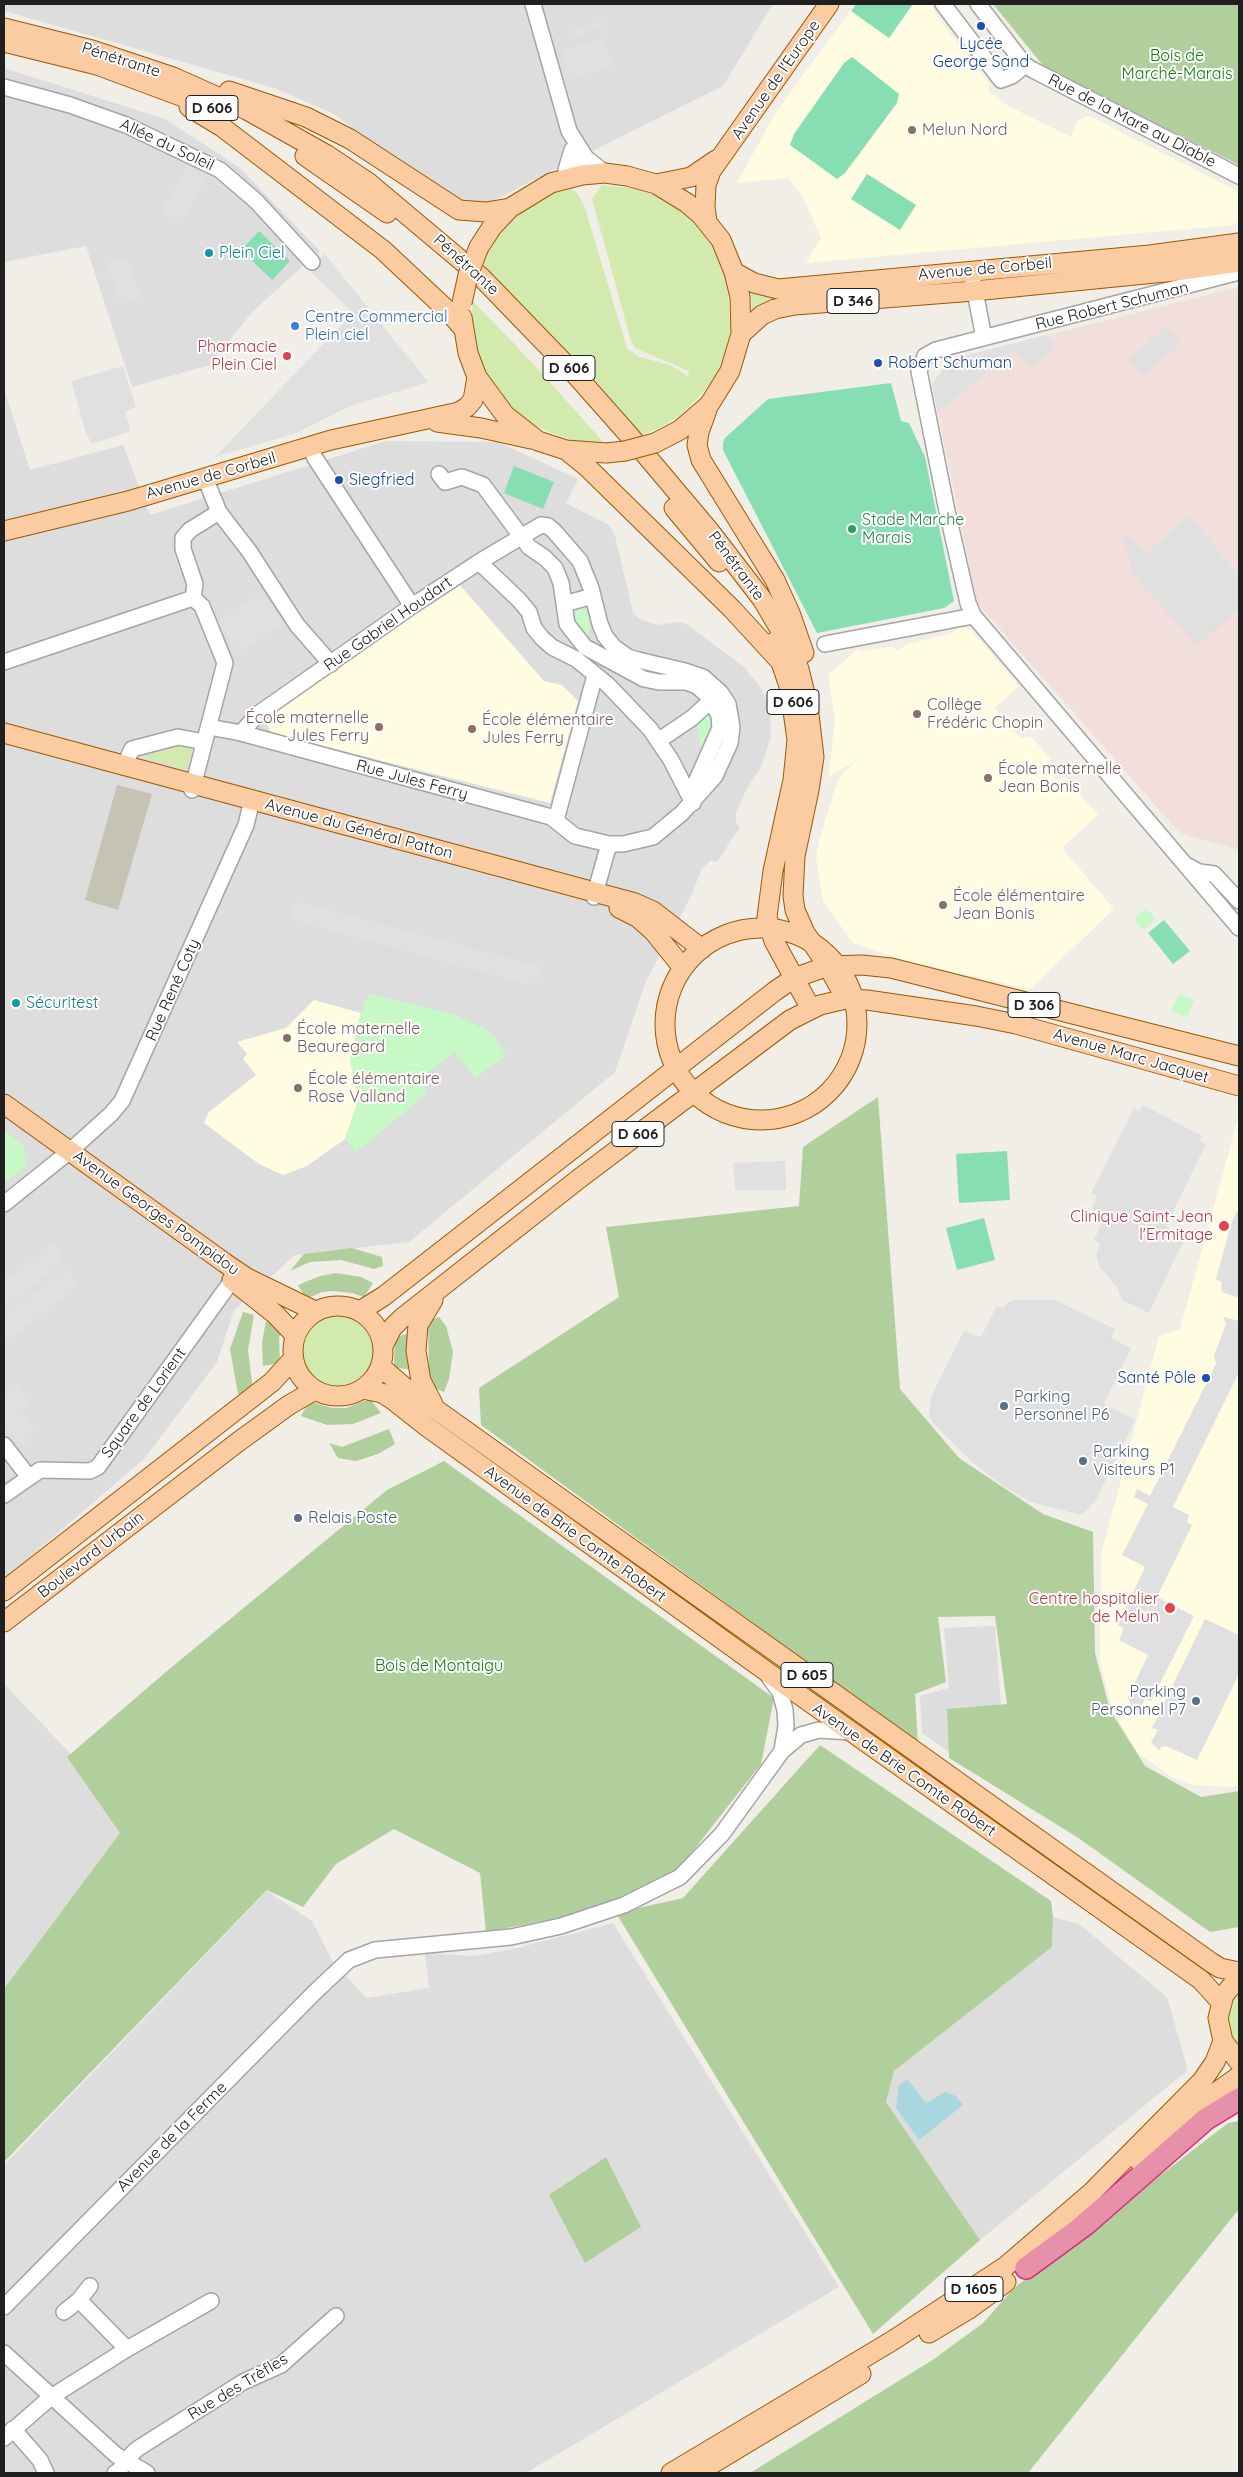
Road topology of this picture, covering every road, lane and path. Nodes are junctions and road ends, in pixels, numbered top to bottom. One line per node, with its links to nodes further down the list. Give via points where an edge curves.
1 (533, 4): 11 (street)
2 (830, 4): 12 (main road, Avenue de l'Europe)
3 (943, 4): 7 (street, via 1001,80)
4 (978, 4): 7 (street, Rue de la Mare au Diable)
5 (4, 28): 8 (main road, Pénétrante / D 606, via 92,50)
6 (4, 42): 9 (main road, Pénétrante / D 606, via 97,65)
7 (1025, 65): 14 (street, Rue de la Mare au Diable)
8 (173, 77): 17 (main road, via 223,89 306,117 350,140 460,210 486,212); 52 (main road, Pénétrante / D 606, via 248,110 327,155 369,183 482,278 573,372 708,529 776,620)
9 (152, 84): 26 (main road, via 222,127 383,250); 52 (main road, Pénétrante / D 606, via 222,112 297,151 376,205 475,288 597,417 715,558 757,613)
10 (11, 89): 20 (street, Allée du Soleil, via 126,125 220,170 256,201)
11 (569, 131): 13 (street, via 586,158); 15 (street, via 562,163)
12 (721, 156): 16 (main road, Avenue de l'Europe, via 691,177); 18 (main road, Avenue de l'Europe, via 706,185)
13 (605, 174): 15 (main road, via 576,176); 16 (main road)
14 (1239, 176)
15 (551, 183): 17 (main road)
16 (656, 184): 18 (main road, via 687,203)
17 (510, 208): 26 (main road, bridge, via 479,247 468,275 462,303)
18 (707, 222): 23 (main road, via 721,240)
19 (1239, 243): 22 (main road, Avenue de Corbeil / D 346, via 1150,255)
20 (312, 262)
21 (1239, 262): 25 (main road, D 346)
22 (972, 270): 23 (main road, Avenue de Corbeil / D 346, via 778,289 754,283); 25 (street)
23 (734, 272): 27 (main road, via 740,297)
24 (1239, 272): 28 (street, Rue Robert Schuman)
25 (974, 291): 27 (main road, D 346, via 795,305 775,309); 28 (street)
26 (463, 328): 29 (main road)
27 (740, 334): 30 (main road, via 730,371)
28 (984, 338): 47 (street, Rue Robert Schuman, via 930,353 924,358 919,371 947,512)
29 (477, 377): 31 (main road, Avenue de Corbeil, via 473,400 465,409); 32 (main road, via 505,415)
30 (709, 405): 34 (main road, bridge, via 680,430 655,443 606,453); 55 (main road, via 697,445 701,460 775,580 790,613 810,679)
31 (418, 421): 32 (main road, Avenue de Corbeil, via 481,428); 33 (main road, Avenue de Corbeil)
32 (538, 440): 34 (main road)
33 (310, 447): 36 (main road, Avenue de Corbeil); 46 (street)
34 (566, 450): 52 (main road)
35 (439, 474): 39 (street, via 445,482 462,477 483,485)
36 (204, 478): 37 (street); 38 (main road, Avenue de Corbeil, via 128,501)
37 (218, 512): 44 (street, via 183,538 183,549 195,584); 51 (street, via 249,551 297,625)
38 (4, 531)
39 (522, 538): 40 (street, Rue Gabriel Houdart); 41 (street, Rue Gabriel Houdart, via 541,526 548,526); 42 (street, via 533,551 550,562)
40 (479, 562): 46 (street, Rue Gabriel Houdart); 53 (street, via 519,600 542,638)
41 (582, 566): 42 (street); 43 (street)
42 (560, 578): 45 (street)
43 (593, 596): 45 (street); 49 (street)
44 (193, 598): 50 (street); 58 (street, via 202,606 225,663)
45 (564, 604): 49 (street, via 567,624 578,640)
46 (412, 606): 51 (street, Rue Gabriel Houdart)
47 (973, 615): 48 (street); 67 (street, Rue Robert Schuman)
48 (825, 644)
49 (603, 645): 53 (street); 54 (street, via 628,657 696,674 710,682)
50 (4, 662)
51 (331, 664): 56 (street, Rue Gabriel Houdart, via 258,714)
52 (791, 666): 55 (main road, D 606); 74 (main road, D 606, via 796,760 769,890 767,917 774,941)
53 (594, 674): 60 (street, via 624,700); 65 (street)
54 (716, 697): 60 (street); 63 (street, Rue Jules Ferry, via 728,704 732,719 730,744 715,776)
55 (810, 719): 72 (main road, D 606, via 812,773 795,856 793,896 799,922)
56 (241, 733): 58 (street, Rue Jules Ferry); 65 (street, Rue Jules Ferry)
57 (4, 734): 61 (main road, Avenue du Général Patton)
58 (206, 734): 61 (street, Rue Jules Ferry, via 178,737 132,750); 62 (street)
59 (4, 738): 62 (main road, Avenue du Général Patton)
60 (658, 741): 63 (street)
61 (124, 766): 62 (main road, Avenue du Général Patton)
62 (193, 787): 64 (main road, Avenue du Général Patton)
63 (693, 802): 66 (street, Rue Jules Ferry, via 653,837)
64 (252, 803): 68 (main road, Avenue du Général Patton); 81 (street, Rue René Coty, via 246,825 122,1101)
65 (556, 820): 66 (street, Rue Jules Ferry, via 576,836)
66 (608, 844): 68 (street)
67 (1188, 866): 69 (street, via 1214,874); 70 (street, Rue Robert Schuman)
68 (595, 894): 71 (main road, Avenue du Général Patton, via 635,903 653,911); 73 (main road, Avenue du Général Patton, via 637,917 668,947)
69 (1239, 901)
70 (1239, 928)
71 (702, 949): 73 (main road); 73 (main road, via 714,940 737,931 773,929 807,940 834,962 852,994 857,1029 848,1064 827,1093 797,1113 762,1120 726,1113 696,1094 675,1065 666,1031 670,995)
72 (828, 966): 74 (main road, D 606); 75 (main road, D 606); 77 (main road, Avenue Marc Jacquet / D 306, via 892,968)
73 (683, 968)
74 (794, 978): 76 (main road, D 606); 85 (main road, D 606, via 397,1286)
75 (846, 999): 76 (main road, D 606); 78 (main road, Avenue Marc Jacquet / D 306, via 879,1001 1016,1024)
76 (811, 1009): 84 (main road, D 606, via 790,1020 710,1080)
77 (1239, 1056)
78 (1239, 1086)
79 (4, 1104): 81 (main road, Avenue Georges Pompidou)
80 (4, 1117): 81 (main road, Avenue Georges Pompidou)
81 (66, 1155): 82 (street, Rue René Coty); 83 (main road, Avenue Georges Pompidou, via 148,1222); 83 (main road, Avenue Georges Pompidou, via 120,1192 129,1192)
82 (4, 1204)
83 (235, 1276): 86 (main road, Avenue Georges Pompidou); 87 (main road, Avenue Georges Pompidou); 95 (street, Square de Lorient, via 98,1467 90,1471 40,1470)
84 (441, 1288): 88 (main road, D 606, via 402,1318 392,1328); 93 (main road, via 420,1318 417,1333 418,1372)
85 (360, 1310): 86 (main road, via 343,1305); 88 (main road, via 370,1318)
86 (315, 1311): 87 (main road)
87 (295, 1335): 89 (main road)
88 (384, 1344): 90 (main road)
89 (293, 1359): 92 (main road, via 297,1372); 97 (main road, via 272,1382)
90 (381, 1367): 91 (main road, via 374,1380); 93 (main road, Avenue de Brie Comte Robert / D 605)
91 (363, 1389): 92 (main road, via 339,1396); 99 (main road, Avenue de Brie Comte Robert / D 605, via 382,1393 393,1400)
92 (315, 1390): 98 (main road, Boulevard Urbain, via 289,1405 177,1488)
93 (436, 1408): 102 (main road, Avenue de Brie Comte Robert / D 605, via 1204,1958 1220,1968)
94 (4, 1445): 95 (street)
95 (28, 1476): 96 (street)
96 (4, 1495)
97 (4, 1591)
98 (4, 1622)
99 (763, 1669): 100 (main road, Avenue de Brie Comte Robert / D 605); 101 (street, via 780,1692 785,1710)
100 (851, 1732): 101 (street, via 819,1730 802,1735); 104 (main road, Avenue de Brie Comte Robert / D 605, via 1201,1980)
101 (782, 1751): 113 (street, Avenue de la Ferme, via 722,1834 680,1877 624,1905 561,1926 511,1937 375,1950 350,1960)
102 (1239, 1972)
103 (1239, 1977): 104 (main road)
104 (1221, 2002): 105 (main road, via 1218,2018)
105 (1223, 2041): 106 (main road); 124 (main road, D 1605, via 1215,2062 1202,2081 1092,2192 1006,2266 892,2341)
106 (1239, 2062)
107 (1239, 2076): 109 (main road, D 1605, via 1197,2106)
108 (1239, 2099): 109 (highway, via 1206,2119 1086,2224)
109 (1026, 2268): 125 (main road, D 1605, via 969,2309)
110 (90, 2286): 111 (street)
111 (79, 2300): 114 (street); 116 (street)
112 (210, 2301): 116 (street)
113 (4, 2307)
114 (64, 2312)
115 (336, 2316): 120 (street, Rue des Trèfles, via 281,2366 243,2382 137,2449)
116 (127, 2349): 118 (street)
117 (4, 2352): 118 (street)
118 (52, 2397): 119 (street); 120 (street, via 116,2455)
119 (9, 2434): 121 (street, via 40,2460)
120 (126, 2460): 122 (street, Rue des Trèfles); 123 (street)
121 (46, 2473)
122 (115, 2473)
123 (147, 2473)
124 (671, 2473)
125 (697, 2473)

